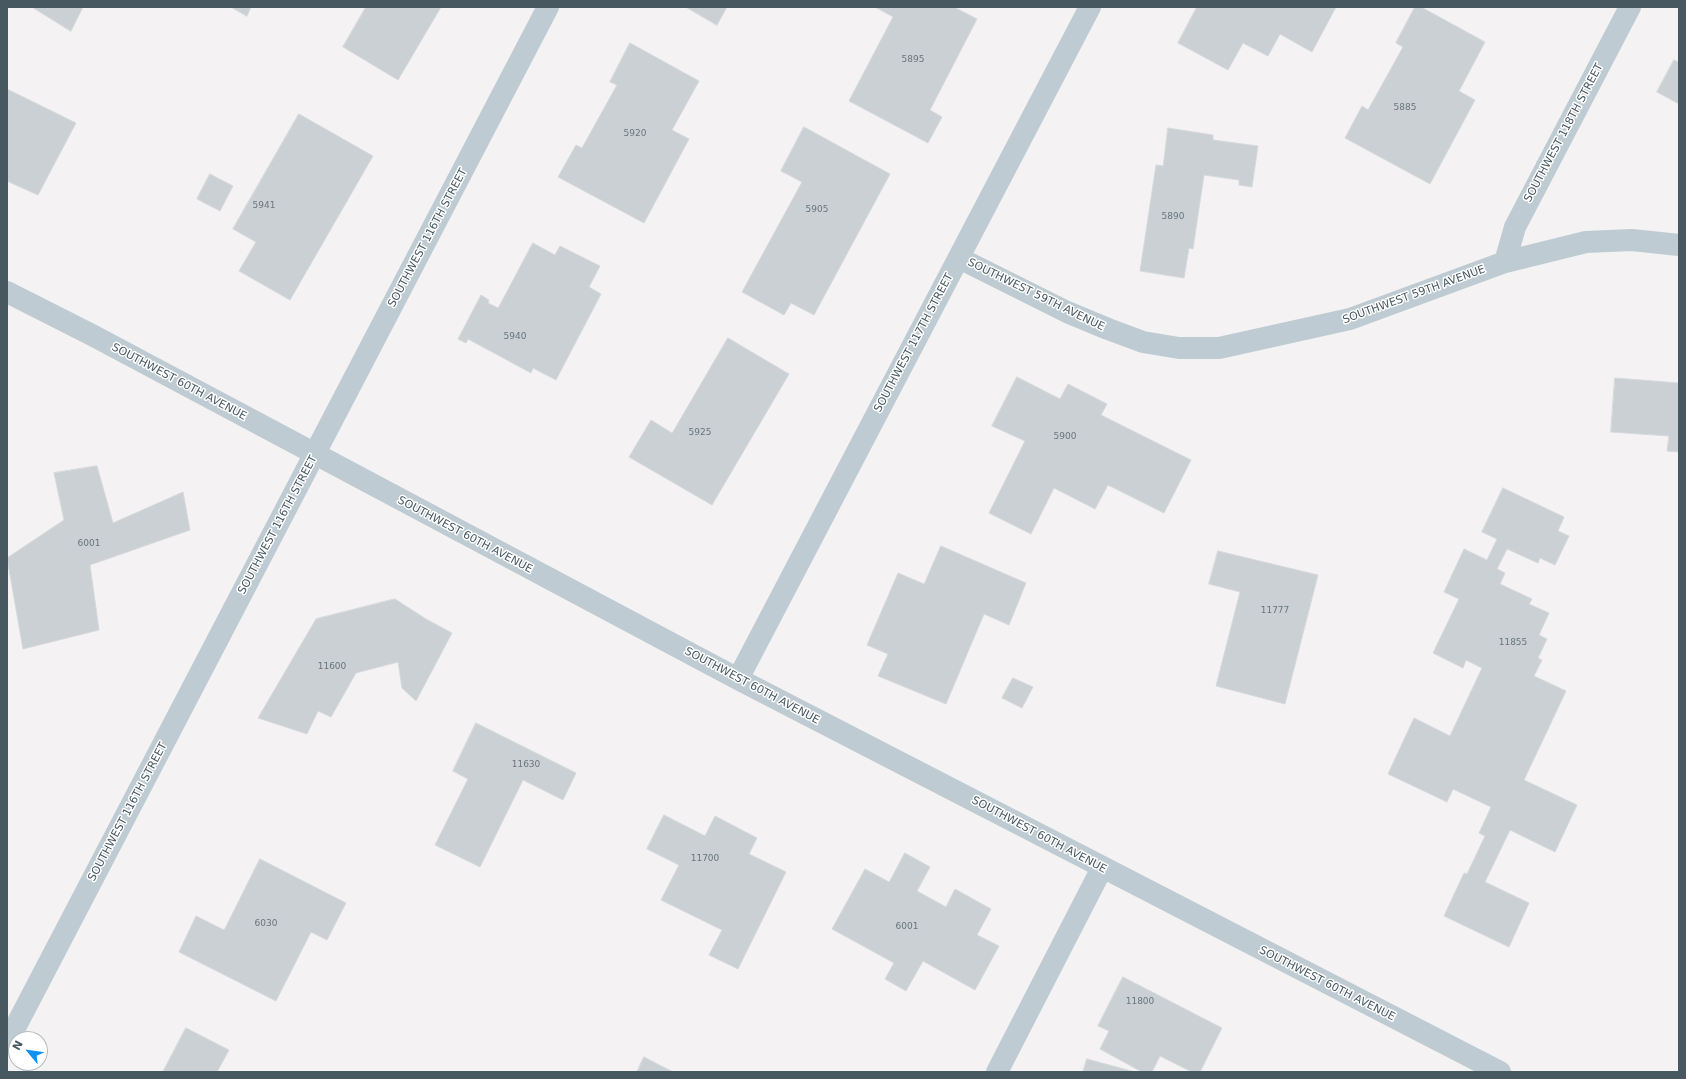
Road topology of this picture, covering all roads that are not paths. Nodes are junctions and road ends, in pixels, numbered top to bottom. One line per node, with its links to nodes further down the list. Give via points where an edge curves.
1 (548, 7): 8 (street, SOUTHWEST 116TH STREET)
2 (1090, 7): 5 (street, SOUTHWEST 117TH STREET)
3 (1630, 7): 6 (street, SOUTHWEST 118TH STREET, via 1515,227)
4 (1679, 245): 6 (street, SOUTHWEST 59TH AVENUE, via 1632,240 1586,242)
5 (959, 258): 6 (street, SOUTHWEST 59TH AVENUE, via 1067,312 1136,339 1179,348 1219,348 1350,319); 9 (street, SOUTHWEST 117TH STREET)
6 (1505, 262)
7 (7, 292): 8 (street, SOUTHWEST 60TH AVENUE)
8 (314, 455): 9 (street, SOUTHWEST 60TH AVENUE); 11 (street, SOUTHWEST 116TH STREET)
9 (738, 679): 10 (street, SOUTHWEST 60TH AVENUE)
10 (1102, 868): 12 (street); 13 (street, SOUTHWEST 60TH AVENUE)
11 (7, 1043)
12 (997, 1072)
13 (1500, 1072)

